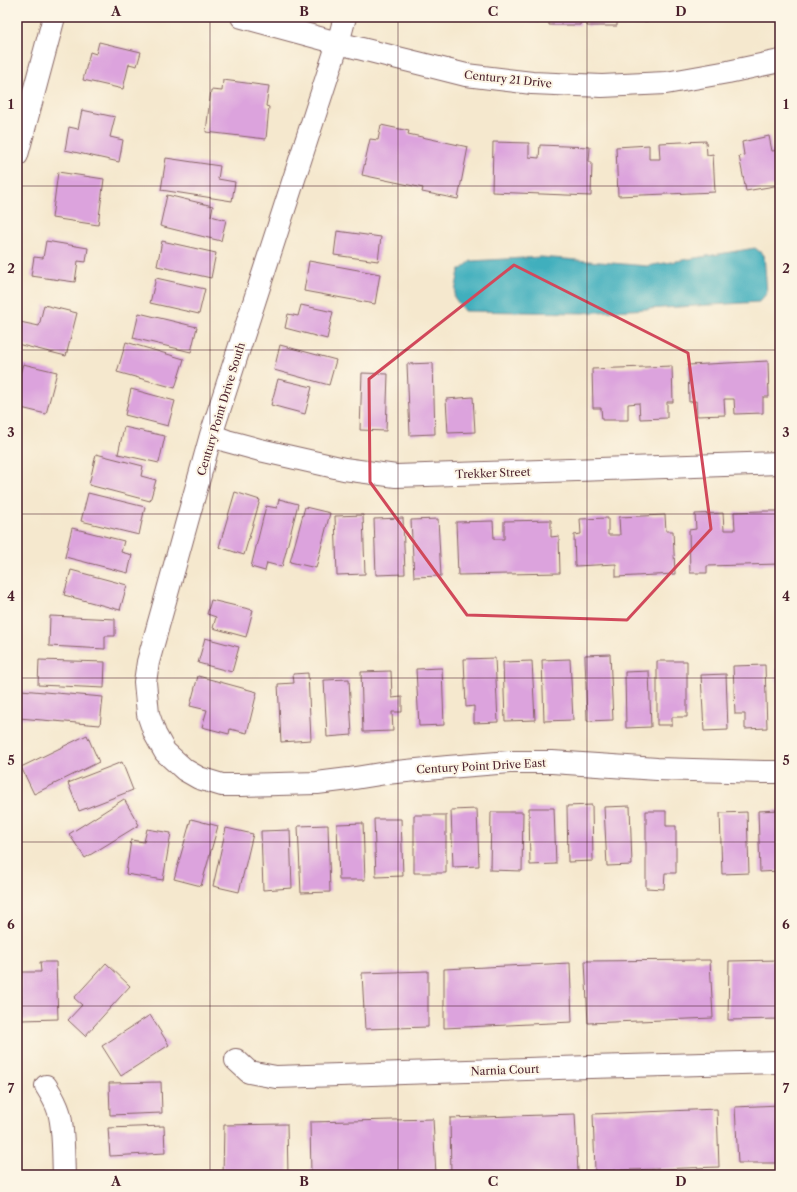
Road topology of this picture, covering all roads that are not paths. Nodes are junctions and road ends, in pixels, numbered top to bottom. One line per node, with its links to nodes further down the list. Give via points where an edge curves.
1 (54, 17): 6 (street)
2 (242, 17): 4 (street, Century 21 Drive)
3 (345, 17): 4 (street, Century Point Drive South)
4 (338, 43): 5 (street, Century 21 Drive, via 466,75 532,83 602,86 666,83); 7 (street, Century Point Drive South)
5 (780, 61)
6 (17, 155)
7 (212, 435): 8 (street, Trekker Street, via 260,450 344,469 396,476); 9 (street, Century Point Drive South, via 148,662 145,682 148,714 155,734 165,752)
8 (780, 463)
9 (185, 770): 10 (street, Century Point Drive East, via 199,778 222,785 317,783 448,766 510,762)
10 (780, 772)
11 (236, 1060): 12 (street, Narnia Court, via 250,1072 276,1077)
12 (780, 1062)
13 (46, 1086): 14 (street, via 59,1113)
14 (64, 1175)

